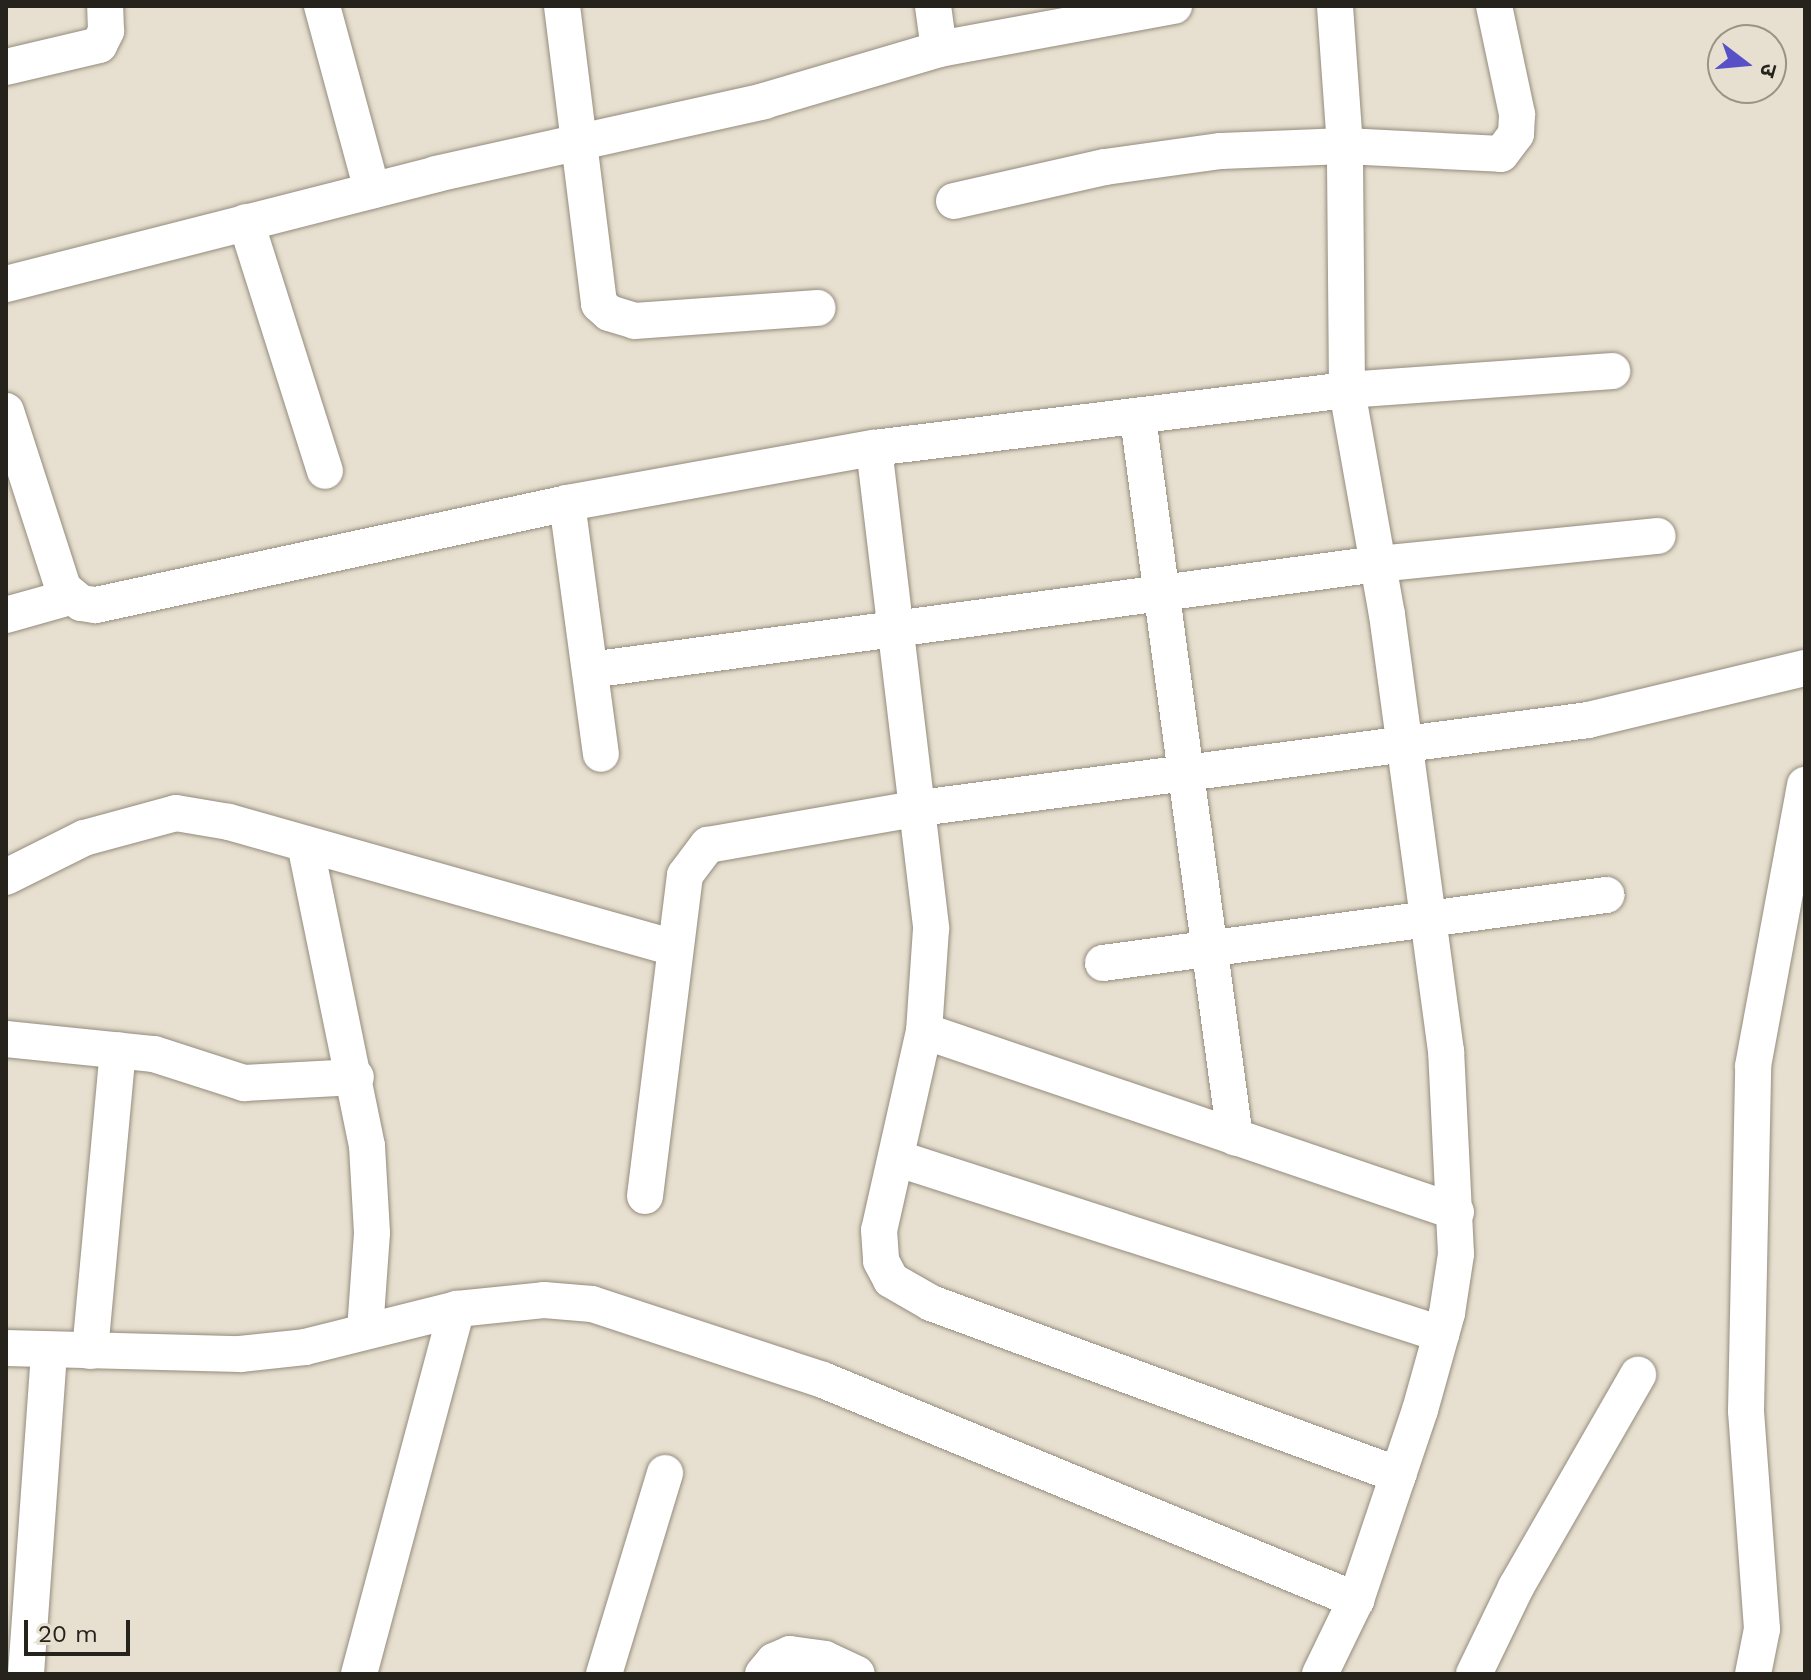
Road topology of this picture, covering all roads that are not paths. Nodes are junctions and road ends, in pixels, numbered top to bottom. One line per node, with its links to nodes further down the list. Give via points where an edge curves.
1 (105, 6): 9 (street, via 106,31 99,45)
2 (322, 6): 12 (street)
3 (562, 6): 10 (street)
4 (933, 6): 8 (street)
5 (1174, 6): 8 (street)
6 (1335, 6): 11 (street)
7 (1494, 6): 11 (street, via 1517,114 1509,147 1489,157)
8 (939, 49): 10 (street, via 764,101)
9 (6, 67)
10 (580, 144): 12 (street); 16 (street, via 595,293 609,313 635,321)
11 (1345, 146): 13 (street, via 1221,151 1105,167); 18 (street)
12 (372, 190): 14 (street)
13 (954, 201)
14 (246, 222): 15 (street); 22 (street)
15 (6, 284)
16 (818, 308)
17 (1612, 371): 18 (street)
18 (1347, 390): 20 (street); 25 (street)
19 (6, 411): 27 (street)
20 (1138, 418): 21 (street); 26 (street)
21 (874, 448): 23 (street); 29 (street)
22 (325, 471)
23 (567, 503): 27 (street, via 119,603 96,605); 31 (street)
24 (1658, 536): 25 (street)
25 (1377, 564): 26 (street); 32 (street)
26 (1161, 594): 29 (street); 34 (street)
27 (70, 597): 28 (street)
28 (6, 615)
29 (897, 632): 31 (street); 36 (street)
30 (1805, 668): 32 (street, via 1588,720)
31 (590, 670): 33 (street)
32 (1405, 743): 34 (street); 41 (street)
33 (601, 754)
34 (1186, 774): 36 (street); 43 (street)
35 (1805, 785): 37 (street)
36 (920, 808): 42 (street, via 708,845 685,875); 45 (street, via 931,929)
37 (1799, 838): 70 (street, via 1753,1066 1746,1411 1762,1629)
38 (305, 844): 39 (street, via 176,813 84,838); 42 (street); 48 (street)
39 (6, 877)
40 (1606, 895): 41 (street)
41 (1429, 923): 43 (street); 52 (street, via 1446,1051)
42 (673, 948): 51 (street)
43 (1210, 952): 44 (street); 49 (street)
44 (1103, 963)
45 (924, 1031): 49 (street); 50 (street)
46 (6, 1039): 47 (street)
47 (118, 1050): 48 (street, via 154,1054 244,1083); 58 (street)
48 (356, 1077): 54 (street, via 372,1233)
49 (1235, 1137): 52 (street)
50 (896, 1158): 55 (street); 61 (street, via 879,1230 881,1261 905,1291)
51 (645, 1196)
52 (1456, 1212): 55 (street, via 1456,1254)
53 (457, 1309): 54 (street); 62 (street, via 544,1300 592,1304 823,1380); 64 (street)
54 (365, 1331): 58 (street, via 305,1347 240,1354)
55 (1441, 1334): 61 (street)
56 (6, 1348): 57 (street)
57 (49, 1350): 58 (street); 63 (street)
58 (90, 1351)
59 (1638, 1375): 69 (street, via 1516,1587)
60 (665, 1473): 65 (street)
61 (1398, 1475): 62 (street)
62 (1356, 1600): 68 (street)
63 (26, 1674)
64 (359, 1674)
65 (604, 1674)
66 (763, 1674): 67 (street, via 774,1661 799,1654)
67 (857, 1674)
68 (1320, 1674)
69 (1474, 1674)
70 (1753, 1674)

